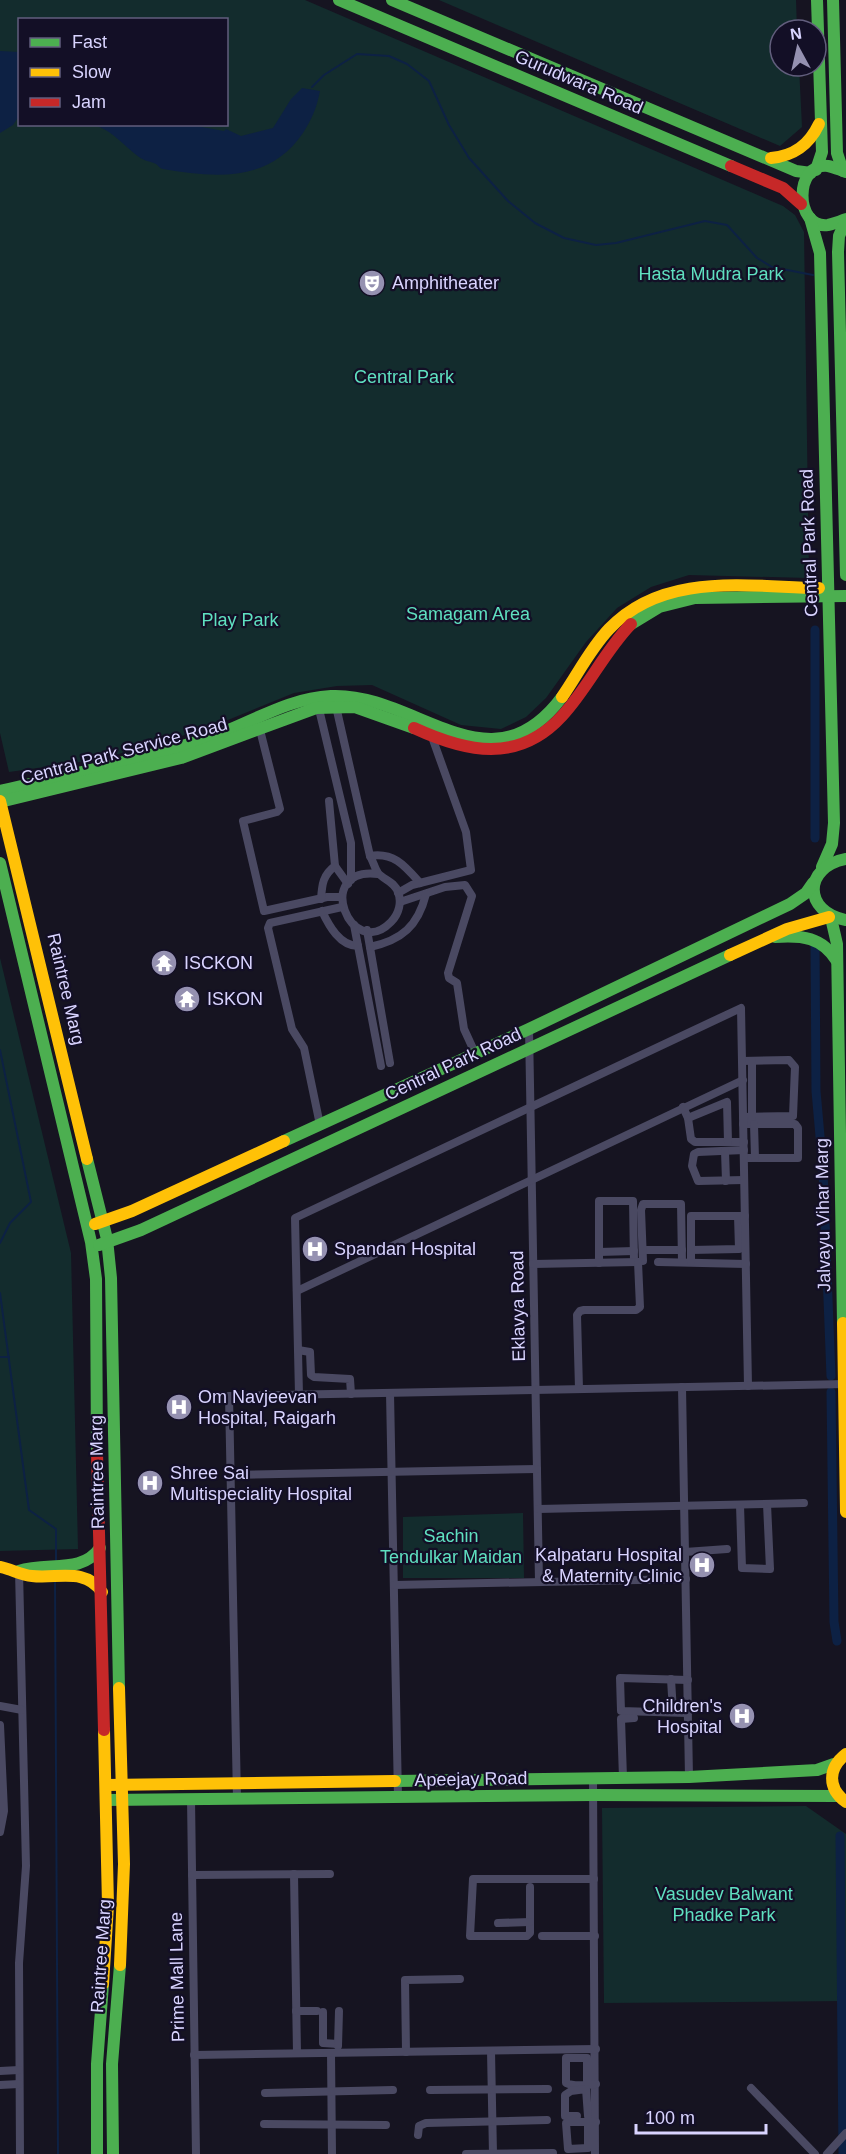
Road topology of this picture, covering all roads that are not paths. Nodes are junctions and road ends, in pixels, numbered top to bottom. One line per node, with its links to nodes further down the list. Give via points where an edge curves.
1 (339, 0): 9 (main road, Gurudwara Road, via 783,188)
2 (392, 0): 6 (main road, Gurudwara Road)
3 (817, 0): 5 (main road)
4 (833, 0): 8 (main road, via 837,153)
5 (820, 121): 6 (main road, via 813,137 801,149 787,157); 7 (main road, via 822,152)
6 (767, 158): 7 (main road, Gurudwara Road, via 796,171)
7 (814, 172): 8 (main road, Gurudwara Road, via 832,167); 9 (main road, via 802,187)
8 (845, 172)
9 (801, 204): 10 (main road, Gurudwara Road)
10 (810, 218): 11 (main road, via 826,224); 14 (main road, Central Park Road, via 819,253)
11 (846, 220): 12 (main road, Central Park Road, via 838,252)
12 (846, 575)
13 (846, 588): 14 (main road)
14 (828, 592): 15 (main road); 16 (main road, Central Park Service Road, via 694,587 646,601 604,633 551,711 511,737 458,737 386,705); 19 (main road, Central Park Service Road, via 695,598 663,605 640,616 619,633 566,710 525,742 478,750 456,747); 27 (main road, Central Park Road, via 834,823 832,844)
15 (846, 596)
16 (335, 701): 17 (main road, Central Park Service Road); 19 (main road, Central Park Service Road, via 377,713); 23 (street)
17 (317, 703): 18 (main road, Central Park Service Road); 20 (main road, Central Park Service Road, via 175,748); 29 (street, via 351,843)
18 (260, 730): 22 (main road, Central Park Service Road, via 178,759); 35 (street, via 280,809 243,821 264,911)
19 (432, 737): 30 (street, via 466,832 471,870)
20 (0, 791)
21 (329, 801): 26 (street)
22 (0, 802): 66 (main road, Raintree Marg)
23 (370, 856): 28 (street); 30 (street, via 392,856)
24 (846, 859): 27 (main road)
25 (0, 863): 67 (main road, Raintree Marg)
26 (335, 866): 29 (street); 35 (street, via 322,883)
27 (822, 867): 31 (main road, Central Park Road)
28 (378, 874): 29 (street, via 369,873); 34 (street, via 394,884)
29 (350, 882): 33 (street)
30 (420, 883): 34 (street)
31 (813, 883): 38 (main road, via 815,901); 46 (main road, Central Park Road, via 790,904)
32 (426, 894): 34 (street); 44 (street, via 412,928 401,938); 48 (street, via 465,885 470,890 472,897 448,973 457,983 464,1029)
33 (342, 897): 35 (street); 36 (street)
34 (399, 897): 41 (street, via 398,911 387,926)
35 (321, 899)
36 (342, 907): 37 (street); 40 (street)
37 (322, 911): 43 (street, via 340,938); 57 (street, via 270,923 268,928 292,1029 304,1048)
38 (830, 917): 39 (main road, Central Park Road); 42 (main road, Central Park Road, via 798,924); 45 (main road, Jalvayu Vihar Marg)
39 (846, 920)
40 (354, 925): 41 (street); 43 (street)
41 (367, 930): 44 (street)
42 (765, 939): 45 (main road, via 818,939 830,948); 47 (main road, Central Park Road)
43 (358, 946): 51 (street)
44 (370, 947): 50 (street)
45 (837, 961): 58 (main road, Jalvayu Vihar Marg)
46 (529, 1029): 47 (street, Eklavya Road); 48 (main road, Central Park Road)
47 (529, 1049): 53 (street, Eklavya Road); 68 (main road, Central Park Road, via 141,1230)
48 (475, 1053): 57 (main road, Central Park Road)
49 (747, 1061): 52 (street); 53 (street, via 741,1008); 56 (street); 56 (street, via 794,1063 795,1090 793,1116)
50 (390, 1063)
51 (381, 1066)
52 (743, 1080): 54 (street); 56 (street)
53 (530, 1107): 62 (street, Eklavya Road); 78 (street, via 295,1218)
54 (683, 1107): 55 (street); 62 (street)
55 (688, 1118): 59 (street, via 695,1142); 59 (street, via 727,1102)
56 (748, 1121): 60 (street); 61 (street); 61 (street, via 795,1124 798,1128 798,1158)
57 (320, 1125): 66 (main road, Central Park Road)
58 (843, 1141): 80 (main road, Jalvayu Vihar Marg)
59 (726, 1146): 60 (street); 64 (street); 64 (street, via 694,1154 692,1166 698,1180)
60 (744, 1150): 61 (street); 63 (street)
61 (755, 1158)
62 (531, 1179): 76 (street, Eklavya Road); 78 (street)
63 (744, 1180): 64 (street); 65 (street)
64 (726, 1181)
65 (742, 1216): 70 (street, via 739,1249); 70 (street, via 691,1216); 77 (street)
66 (103, 1222): 67 (main road, Central Park Road); 68 (main road, Raintree Marg)
67 (87, 1226): 69 (main road, Raintree Marg)
68 (107, 1242): 69 (main road, Central Park Road); 121 (main road, Raintree Marg, via 111,1278)
69 (92, 1246): 97 (main road, Raintree Marg, via 96,1279)
70 (687, 1250): 71 (street); 71 (street, via 681,1204 651,1202 643,1204 641,1210); 74 (street)
71 (638, 1251): 72 (street); 72 (street, via 633,1201 599,1201); 73 (street)
72 (599, 1252): 75 (street)
73 (645, 1262): 74 (street); 75 (street); 83 (street, via 640,1307 580,1311)
74 (687, 1262): 77 (street)
75 (600, 1263): 76 (street)
76 (533, 1264): 84 (street, Eklavya Road)
77 (746, 1264): 81 (street)
78 (297, 1290): 79 (street)
79 (298, 1350): 86 (street, via 310,1352 314,1377 350,1378); 87 (street)
80 (842, 1384): 81 (street); 96 (main road, Jalvayu Vihar Marg)
81 (748, 1386): 82 (street)
82 (682, 1387): 83 (street); 94 (street)
83 (579, 1389): 84 (street)
84 (536, 1390): 85 (street); 88 (street, Eklavya Road)
85 (390, 1393): 86 (street); 89 (street)
86 (351, 1394): 87 (street)
87 (298, 1395): 90 (street, via 229,1396)
88 (537, 1469): 89 (street); 95 (street, Eklavya Road)
89 (392, 1472): 90 (street); 105 (street)
90 (231, 1475): 120 (street)
91 (804, 1503): 92 (street)
92 (767, 1504): 93 (street); 93 (street, via 770,1569 742,1568)
93 (740, 1505): 94 (street)
94 (684, 1506): 95 (street); 99 (street)
95 (538, 1509): 104 (street, Eklavya Road)
96 (846, 1512)
97 (100, 1548): 101 (main road, via 86,1563); 106 (main road, Raintree Marg)
98 (727, 1549): 99 (street)
99 (685, 1552): 103 (street)
100 (0, 1567): 102 (main road)
101 (66, 1570): 102 (main road, via 30,1576); 106 (main road, via 90,1578)
102 (19, 1571): 110 (street)
103 (686, 1579): 104 (street); 108 (street)
104 (539, 1582): 105 (street)
105 (394, 1585): 119 (street)
106 (102, 1592): 122 (main road, Raintree Marg)
107 (671, 1679): 108 (street); 111 (street); 111 (street, via 620,1678 621,1711)
108 (688, 1680): 112 (street)
109 (0, 1706): 110 (street)
110 (22, 1710): 151 (street, via 26,1866 19,1963)
111 (673, 1712): 112 (street)
112 (688, 1715): 116 (street); 117 (street, via 622,1718)
113 (0, 1725): 130 (street, via 4,1811)
114 (846, 1754): 115 (main road)
115 (834, 1764): 116 (main road, Apeejay Road, via 817,1770); 127 (main road, via 830,1781)
116 (689, 1777): 117 (main road, Apeejay Road)
117 (623, 1778): 118 (main road, Apeejay Road)
118 (593, 1779): 119 (main road, Apeejay Road); 123 (street)
119 (397, 1782): 120 (main road, Apeejay Road); 124 (street)
120 (236, 1783): 121 (main road, Apeejay Road); 126 (street)
121 (121, 1784): 122 (main road, Apeejay Road); 129 (main road, Raintree Marg)
122 (106, 1785): 128 (main road, Raintree Marg)
123 (593, 1795): 124 (main road, Apeejay Road); 127 (main road, Apeejay Road); 134 (street)
124 (398, 1797): 126 (main road, Apeejay Road)
125 (191, 1799): 126 (main road, Apeejay Road); 129 (main road, Apeejay Road); 133 (street, Prime Mall Lane)
126 (237, 1799)
127 (841, 1799)
128 (106, 1800): 129 (main road, Apeejay Road); 171 (main road, Raintree Marg, via 108,1905 98,2042)
129 (122, 1800): 172 (main road, Raintree Marg, via 124,1906 113,2043)
130 (0, 1832)
131 (294, 1874): 132 (street); 133 (street); 141 (street)
132 (330, 1874)
133 (192, 1875): 150 (street, Prime Mall Lane)
134 (594, 1879): 136 (street, via 473,1879 470,1936 527,1936); 139 (street)
135 (530, 1887): 136 (street)
136 (530, 1922): 137 (street)
137 (498, 1923)
138 (542, 1936): 139 (street)
139 (595, 1936): 144 (street)
140 (460, 1978): 147 (street, via 405,1980)
141 (296, 2011): 142 (street); 148 (street)
142 (320, 2011): 145 (street, via 323,2043); 149 (street)
143 (339, 2011): 145 (street)
144 (596, 2049): 146 (street); 177 (street, via 592,2085)
145 (336, 2050): 147 (street); 149 (street); 160 (street)
146 (491, 2050): 147 (street); 159 (street)
147 (406, 2052)
148 (297, 2053): 149 (street); 150 (street)
149 (321, 2053)
150 (194, 2055): 173 (street, Prime Mall Lane)
151 (19, 2070): 152 (street); 153 (street)
152 (0, 2071)
153 (19, 2084): 154 (street); 170 (street)
154 (0, 2085)
155 (751, 2088): 178 (street)
156 (548, 2089): 159 (street)
157 (393, 2090): 160 (street)
158 (430, 2090): 159 (street)
159 (492, 2090): 163 (street)
160 (331, 2091): 161 (street); 164 (street)
161 (265, 2093)
162 (548, 2120): 163 (street)
163 (492, 2122): 167 (street, via 426,2123 419,2126); 176 (street)
164 (332, 2123): 165 (street); 166 (street); 174 (street)
165 (264, 2124)
166 (386, 2125)
167 (418, 2135)
168 (844, 2136): 179 (street)
169 (553, 2153): 176 (street)
170 (20, 2154)
171 (97, 2154)
172 (112, 2154)
173 (196, 2154)
174 (332, 2154)
175 (466, 2154): 176 (street)
176 (493, 2154)
177 (595, 2154)
178 (815, 2154)
179 (827, 2154)

